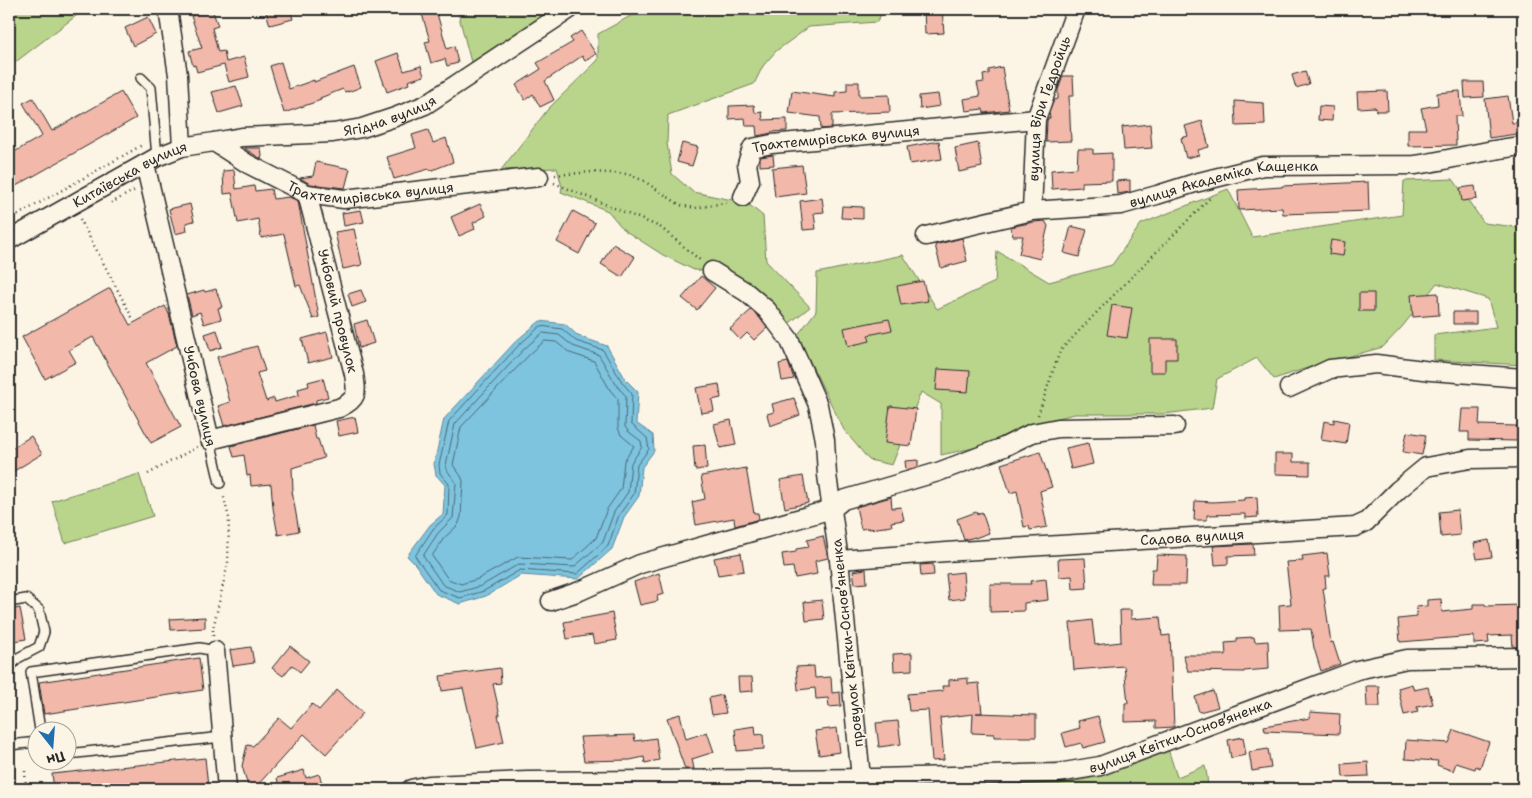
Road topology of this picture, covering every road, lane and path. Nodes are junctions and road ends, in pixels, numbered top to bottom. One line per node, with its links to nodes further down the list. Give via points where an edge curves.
1 (168, 9): 9 (street, Китаївська вулиця, via 178,76)
2 (570, 9): 7 (street, Ягідна вулиця, via 425,105 395,118 333,134 242,137)
3 (1076, 9): 5 (street, вулиця Віри Ґедройць)
4 (142, 78): 6 (lane, via 151,88)
5 (1036, 119): 14 (street, Трахтемирівська вулиця, via 752,148 747,164 750,181); 15 (street, вулиця Віри Ґедройць)
6 (156, 137): 10 (lane); 17 (path)
7 (214, 142): 9 (street, Ягідна вулиця); 13 (street, Трахтемирівська вулиця, via 248,164)
8 (1523, 146): 15 (street, вулиця Академіка Кащенка, via 1415,165 1263,166 1121,205)
9 (182, 147): 10 (street, Китаївська вулиця)
10 (151, 160): 19 (street, Китаївська вулиця); 26 (street, Учбова вулиця)
11 (539, 177): 13 (street, Трахтемирівська вулиця, via 344,199); 14 (path, via 592,172 628,174 644,180 680,205 695,208 725,204); 20 (path, via 660,227)
12 (1216, 192): 25 (path, via 1060,351)
13 (308, 194): 26 (street, Учбовий провулок, via 357,391 351,402 339,408)
14 (743, 197)
15 (1032, 212): 18 (street, вулиця Академіка Кащенка)
16 (80, 219): 21 (path)
17 (9, 220)
18 (926, 236)
19 (9, 240)
20 (712, 271): 30 (street, провулок Квітки-Основʼяненка, via 746,292 767,310 789,339 818,405)
21 (133, 319)
22 (1523, 378): 23 (street, via 1376,364 1330,369)
23 (1289, 388)
24 (1175, 426): 25 (street, via 1058,428)
25 (1032, 433): 30 (street, via 938,472 843,500)
26 (210, 440): 28 (path); 29 (lane, Учбова вулиця)
27 (1523, 458): 31 (street, Садова вулиця, via 1470,459 1426,467 1366,522 1355,527)
28 (148, 474)
29 (220, 483): 34 (path, via 229,518 228,563)
30 (832, 509): 31 (street, провулок Квітки-Основʼяненка); 32 (street, via 640,564)
31 (839, 560): 44 (street, провулок Квітки-Основʼяненка)
32 (551, 601)
33 (9, 602): 37 (lane, via 26,600 39,610 44,632 39,647 18,658)
34 (213, 629)
35 (214, 651): 38 (lane, via 200,648 31,672); 39 (street)
36 (1523, 657): 44 (street, вулиця Квітки-Основ’яненка, via 1407,659 1357,670 1100,766 1058,773)
37 (9, 668)
38 (38, 720)
39 (222, 737): 42 (lane); 47 (street)
40 (28, 743): 41 (lane)
41 (9, 744): 45 (lane)
42 (78, 753)
43 (25, 771): 46 (path)
44 (873, 782): 48 (street, вулиця Квітки-Основ’яненка, via 527,781 430,785)
45 (9, 789)
46 (26, 789)
47 (228, 789)
48 (411, 789)

